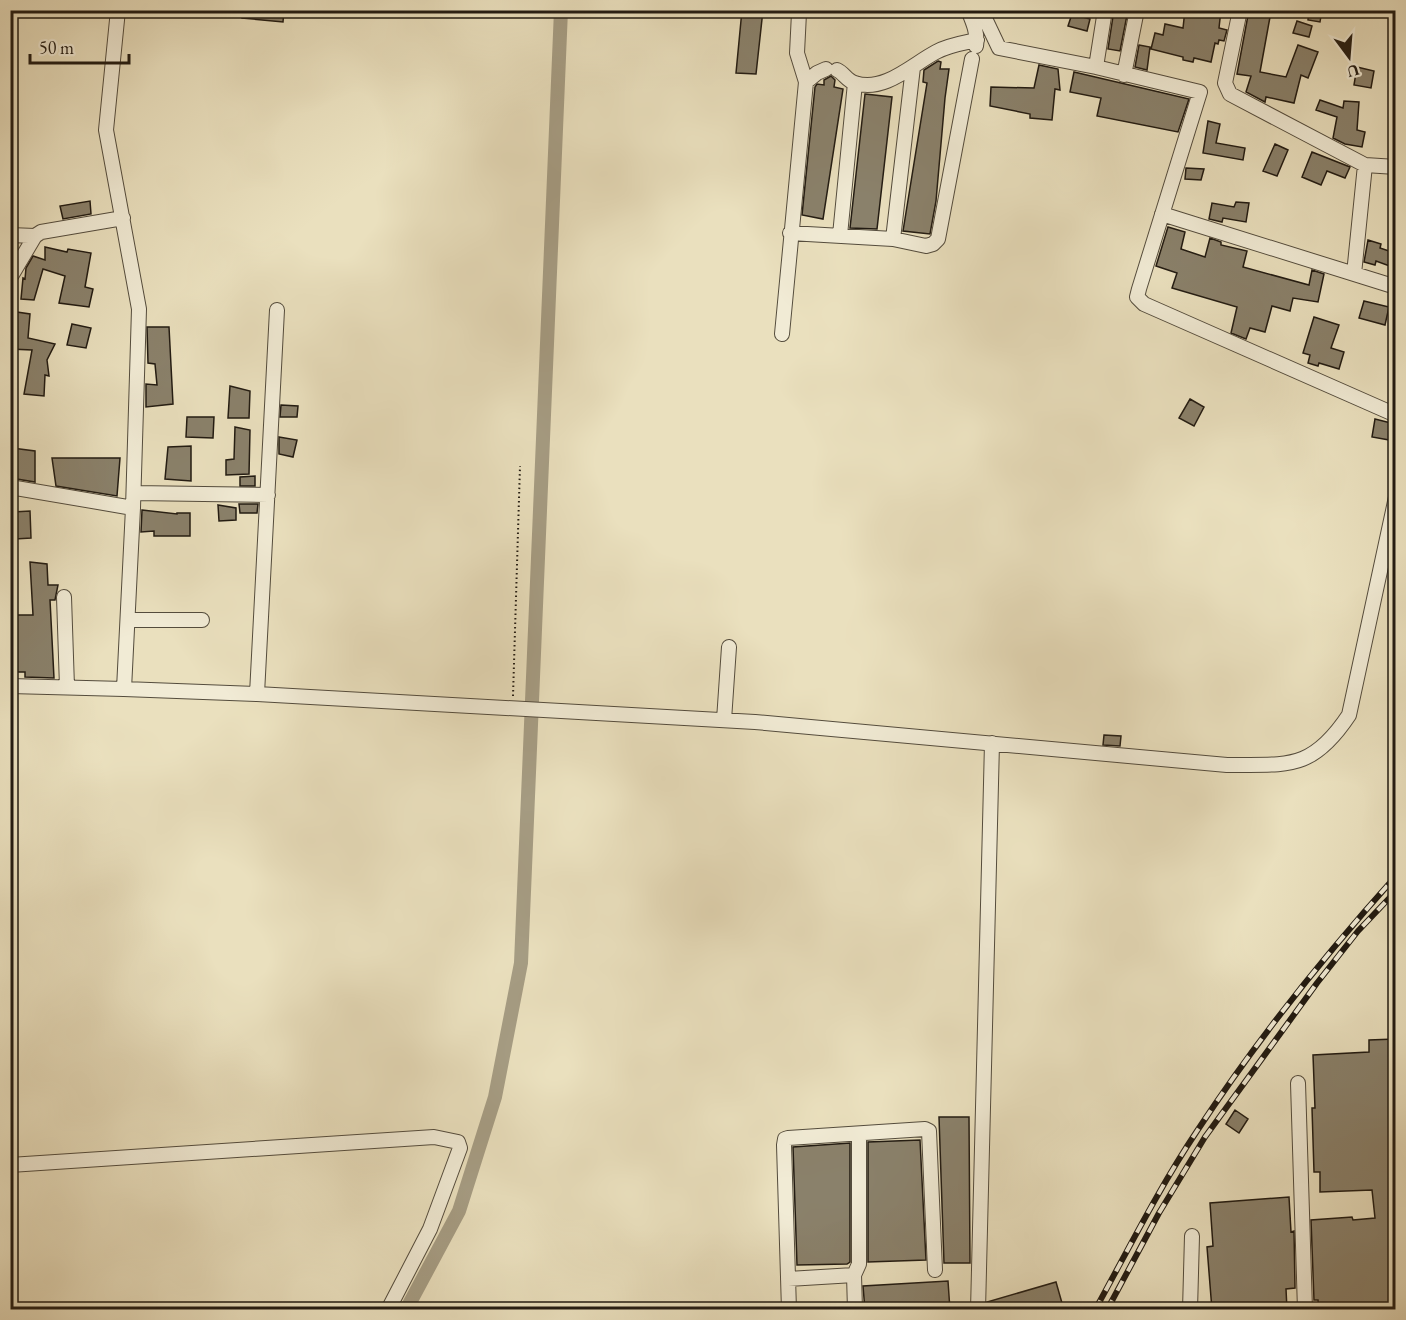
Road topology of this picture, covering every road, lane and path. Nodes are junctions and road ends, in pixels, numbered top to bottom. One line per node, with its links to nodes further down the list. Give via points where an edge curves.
1 (118, 10): 17 (street, via 106,130)
2 (968, 10): 8 (street, via 974,25)
3 (981, 10): 10 (street, via 999,48)
4 (1105, 10): 10 (street)
5 (1137, 10): 11 (street)
6 (1240, 10): 14 (street, via 1225,83 1230,94)
7 (799, 13): 12 (street, via 797,53)
8 (975, 48): 9 (street, via 956,44); 22 (street, via 938,239 926,246)
9 (913, 67): 13 (street, via 875,84); 22 (street)
10 (1096, 67): 11 (street)
11 (1124, 75): 16 (street, via 1201,93)
12 (806, 82): 13 (street, via 817,73 831,70 840,71); 18 (street)
13 (855, 83): 20 (street)
14 (1365, 165): 15 (street); 23 (street)
15 (1395, 167)
16 (1162, 214): 23 (street); 28 (street, via 1137,297 1143,304)
17 (123, 218): 21 (street, via 44,231); 31 (street, via 139,309)
18 (790, 233): 20 (street); 27 (street)
19 (10, 235): 21 (street)
20 (840, 235): 22 (street)
21 (35, 236): 24 (street)
22 (892, 239)
23 (1354, 274): 25 (street)
24 (10, 278)
25 (1395, 287)
26 (277, 309): 32 (street)
27 (782, 334)
28 (1395, 415)
29 (520, 466): 43 (path)
30 (10, 487): 34 (street)
31 (134, 493): 32 (street); 34 (street)
32 (268, 495): 42 (street)
33 (1395, 497): 45 (street, via 1349,715 1325,744 1300,761 1273,766 1227,765)
34 (133, 508): 36 (street)
35 (64, 597): 40 (street)
36 (129, 620): 37 (street); 41 (street)
37 (202, 620)
38 (729, 647): 44 (street)
39 (10, 686): 40 (street)
40 (67, 687): 41 (street)
41 (124, 689): 42 (street)
42 (257, 693): 43 (street)
43 (514, 708): 44 (street)
44 (724, 720): 45 (street)
45 (992, 743): 56 (street)
46 (1298, 1083): 58 (street)
47 (859, 1134): 50 (street, via 928,1131); 51 (street, via 859,1263); 52 (street, via 785,1139)
48 (10, 1165): 53 (street, via 434,1137 454,1140 460,1148 430,1229)
49 (1192, 1236): 57 (street)
50 (935, 1270)
51 (854, 1275): 52 (street); 55 (street)
52 (788, 1279): 54 (street)
53 (388, 1310)
54 (789, 1310)
55 (855, 1310)
56 (978, 1310)
57 (1190, 1310)
58 (1305, 1310)

